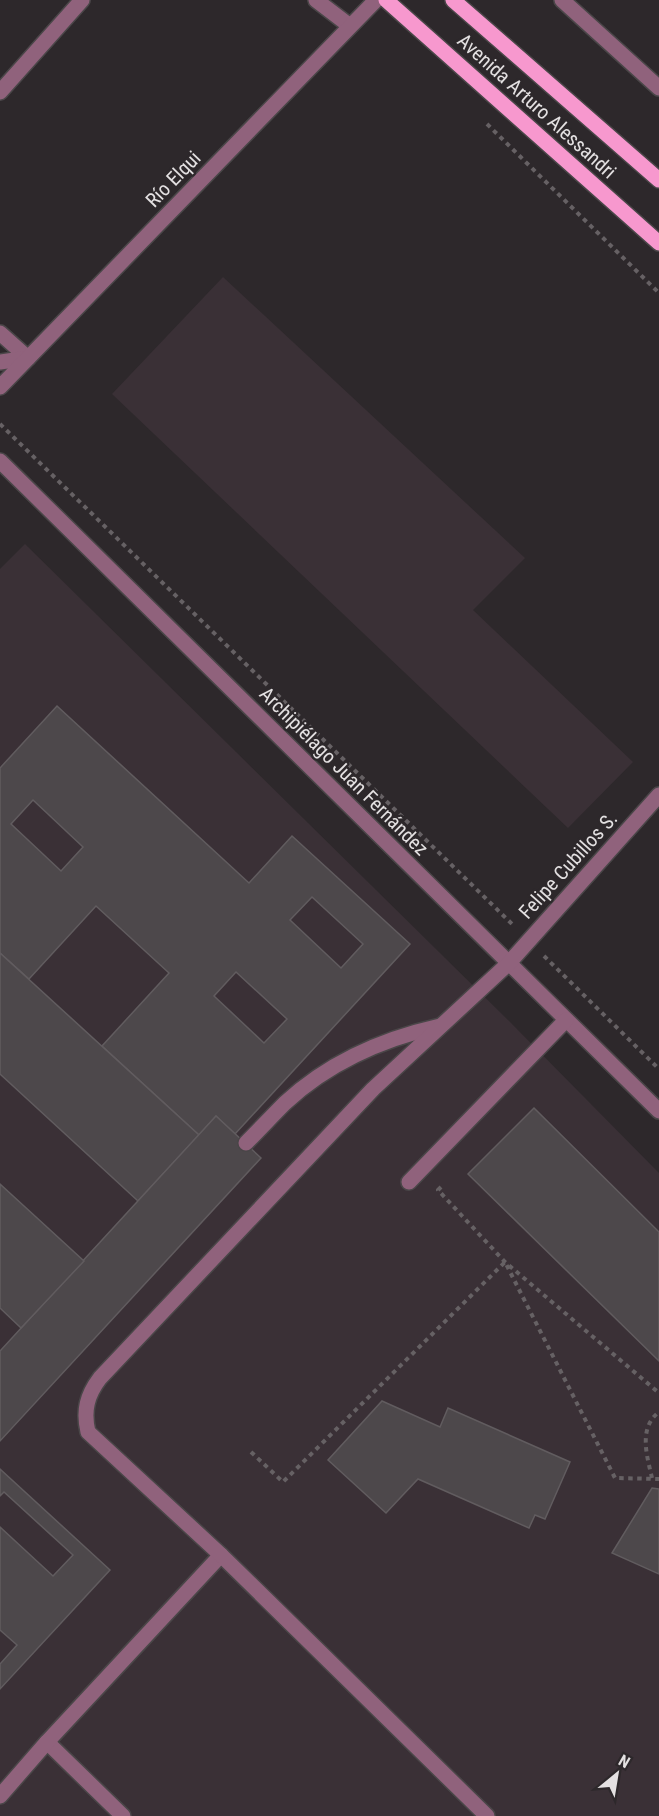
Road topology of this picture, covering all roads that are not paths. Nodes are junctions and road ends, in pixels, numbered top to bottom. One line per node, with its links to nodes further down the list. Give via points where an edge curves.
1 (82, 0): 9 (street)
2 (316, 0): 7 (street)
3 (376, 0): 7 (street, Río Elqui)
4 (386, 0): 11 (main road, Avenida Arturo Alessandri)
5 (453, 0): 10 (main road, Avenida Arturo Alessandri)
6 (562, 0): 8 (street)
7 (350, 26): 13 (street, Río Elqui)
8 (659, 88)
9 (0, 92)
10 (659, 180)
11 (659, 243)
12 (0, 333): 13 (street)
13 (28, 358): 14 (street); 15 (street, Río Elqui)
14 (0, 362)
15 (0, 387)
16 (0, 461): 18 (street, Archipiélago Juan Fernández)
17 (659, 795): 18 (street, Felipe Cubillos S.)
18 (509, 963): 19 (street, Archipiélago Juan Fernández); 20 (street, Felipe Cubillos S.)
19 (566, 1020): 21 (street, Archipiélago Juan Fernández); 23 (street)
20 (441, 1026): 22 (street, via 384,1041 330,1068 285,1103); 24 (street, Felipe Cubillos S., via 373,1089 100,1378 88,1399 88,1432)
21 (659, 1111)
22 (246, 1143)
23 (408, 1182)
24 (221, 1556): 25 (street); 28 (street, Felipe Cubillos S.)
25 (47, 1742): 26 (street); 27 (street)
26 (0, 1796)
27 (123, 1816)
28 (487, 1816)

